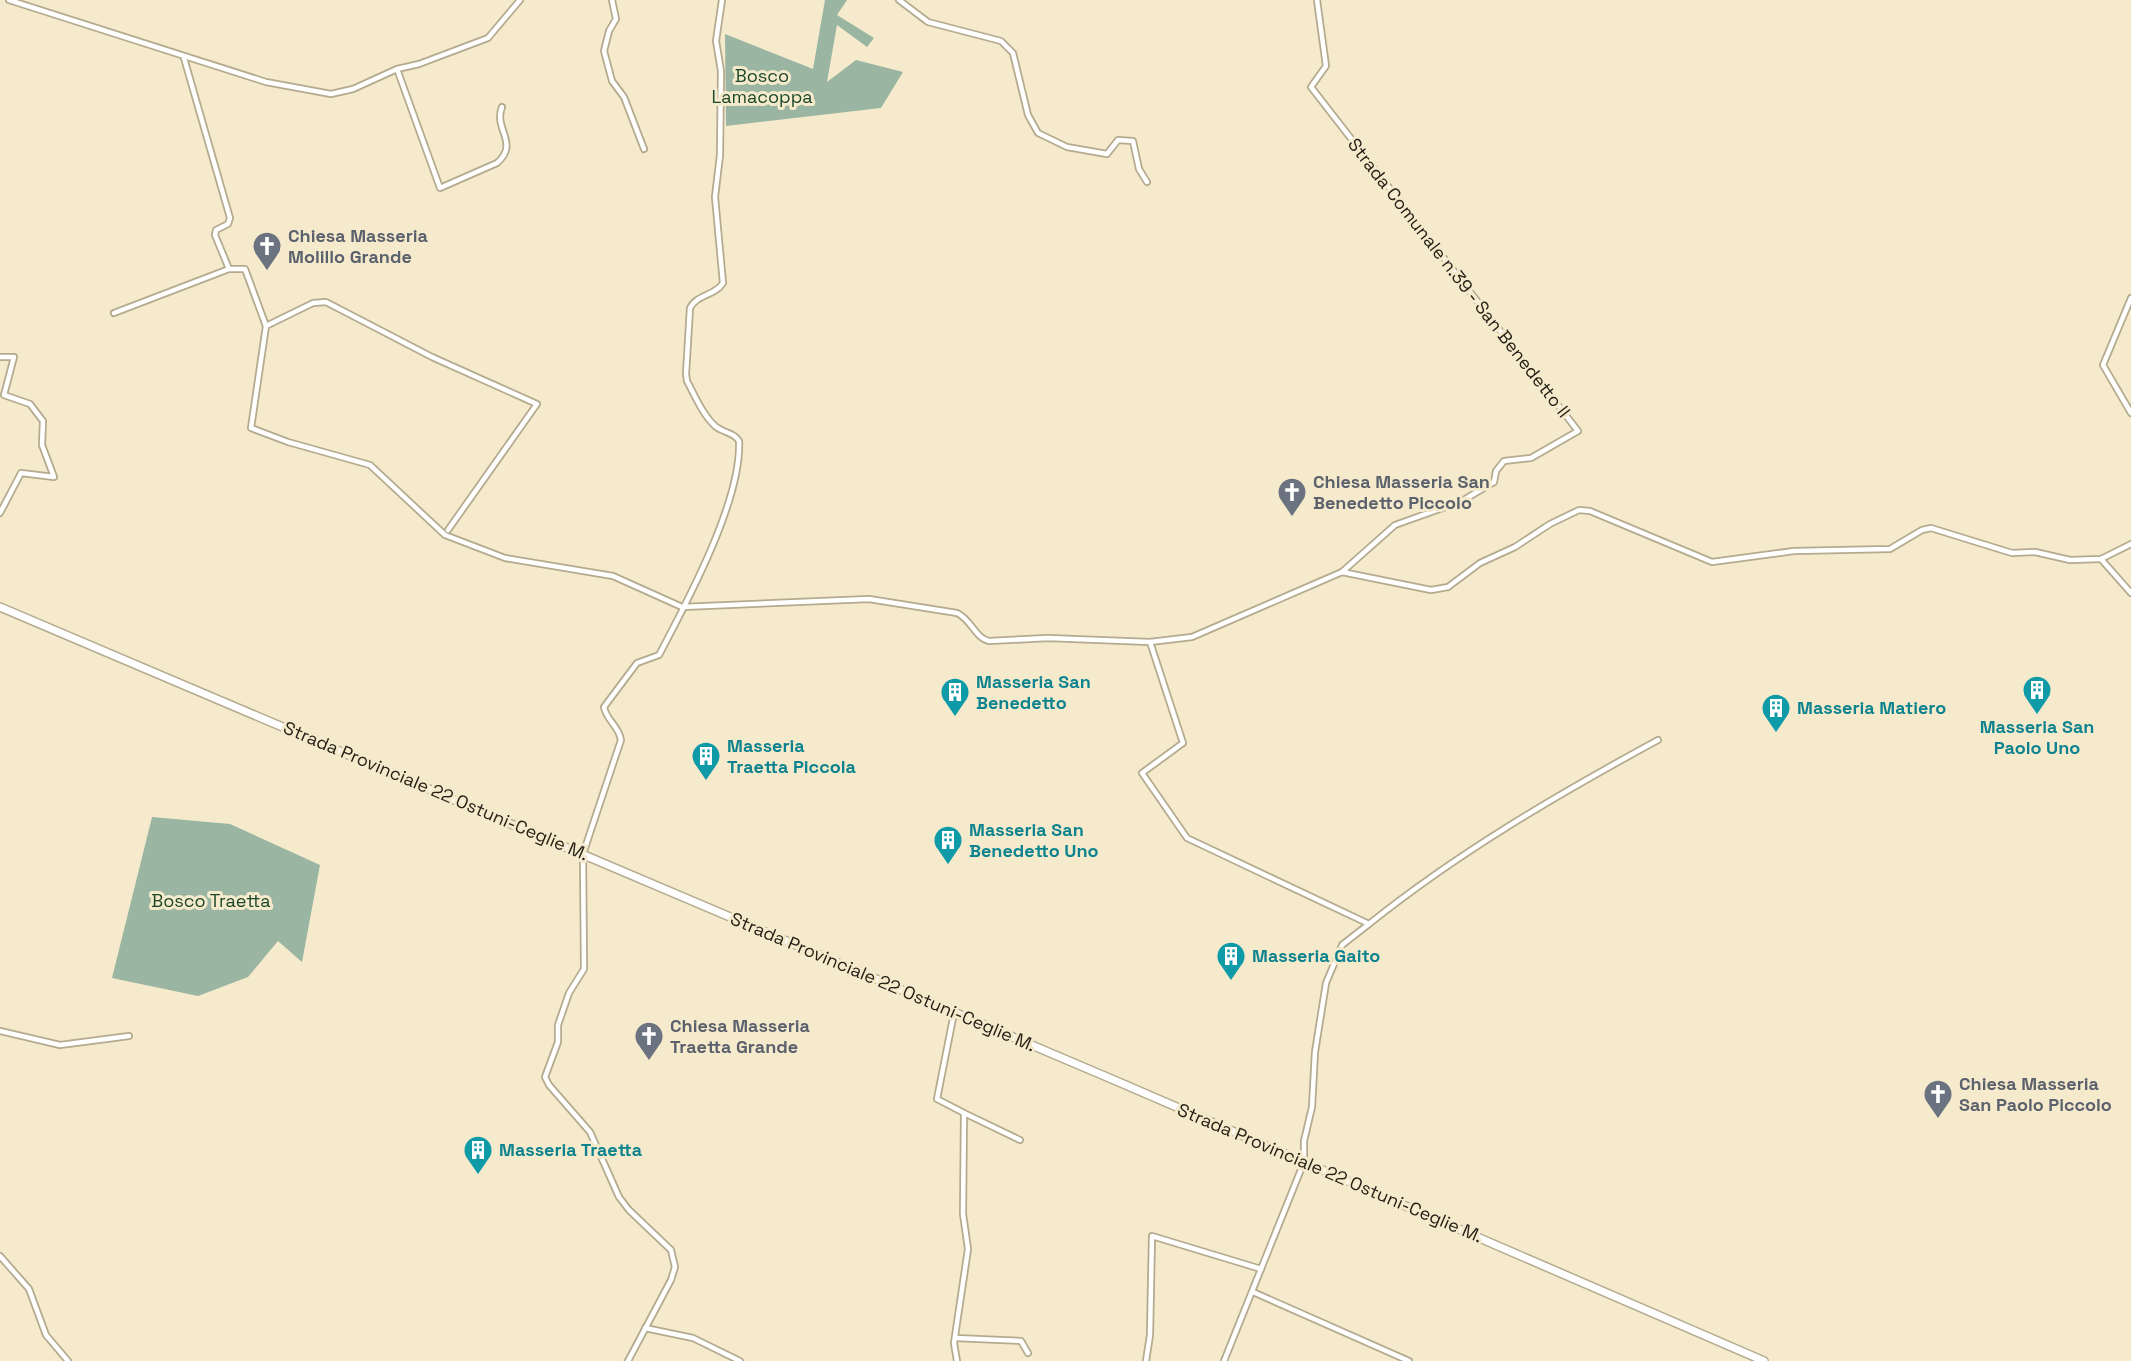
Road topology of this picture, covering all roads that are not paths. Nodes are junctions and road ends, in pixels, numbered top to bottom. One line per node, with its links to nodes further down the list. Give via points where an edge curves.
1 (9, 0): 7 (street)
2 (520, 0): 8 (street, via 488,38)
3 (612, 0): 10 (street, via 616,19 604,51 612,81 624,97)
4 (722, 0): 25 (street, via 716,41 721,71 715,197 723,283 690,308 686,374 709,420 735,435 740,447 733,486 709,554)
5 (899, 0): 11 (street, via 928,22 1001,41 1013,53 1028,115 1038,133 1067,147 1107,154 1118,140 1133,141 1139,170)
6 (1317, 0): 22 (street, Strada Comunale n.39 - San Benedetto II, via 1326,66 1311,87 1578,431 1532,458 1504,461 1494,482 1462,501 1395,525)
7 (184, 58): 8 (street, via 331,94 353,89); 12 (street, via 230,218 215,233)
8 (397, 69): 9 (street, via 440,188 504,157 508,147)
9 (502, 106)
10 (644, 149)
11 (1147, 182)
12 (229, 268): 14 (street); 15 (street, via 245,269)
13 (2131, 298): 17 (street, via 2103,365)
14 (114, 313)
15 (266, 326): 19 (street, via 313,303 326,302 432,357 537,404); 25 (street, via 251,428 255,432 370,465 445,535 505,558 613,576)
16 (0, 357): 18 (street, via 14,357 4,395 30,404 43,421 42,445 54,477 21,473)
17 (2131, 413)
18 (0, 513)
19 (448, 530)
20 (2131, 544): 21 (street)
21 (2101, 559): 22 (street, via 2070,560 2035,552 2012,553 1931,528 1890,549 1794,551 1712,562 1590,511 1579,510 1480,563 1448,587 1431,590); 23 (street)
22 (1342, 572): 26 (street, via 1192,637)
23 (2131, 593)
24 (0, 607): 28 (main road, Strada Provinciale 22 Ostuni-Ceglie M.)
25 (682, 607): 26 (street, via 877,599 957,613 966,618 983,640 989,641 1048,638); 28 (street, via 659,655 638,663 604,707 620,731 621,740)
26 (1150, 642): 29 (street, via 1183,743 1142,772 1187,838)
27 (1658, 740): 29 (street, via 1496,832)
28 (583, 854): 30 (main road, Strada Provinciale 22 Ostuni-Ceglie M.); 39 (street, via 584,969 569,993 545,1077 590,1132 619,1197 675,1258 671,1280)
29 (1369, 924): 35 (street, via 1342,945 1326,983)
30 (954, 1013): 33 (street, via 937,1099); 35 (main road, Strada Provinciale 22 Ostuni-Ceglie M.)
31 (0, 1031): 32 (street, via 60,1045)
32 (129, 1036)
33 (964, 1113): 34 (street); 40 (street, via 963,1214 968,1249)
34 (1020, 1140)
35 (1304, 1162): 37 (street); 49 (main road, Strada Provinciale 22 Ostuni-Ceglie M.)
36 (0, 1256): 42 (street, via 29,1289 46,1335)
37 (1261, 1269): 38 (street); 46 (street, via 1152,1236)
38 (1252, 1292): 47 (street); 48 (street)
39 (645, 1328): 43 (street); 44 (street, via 693,1338)
40 (955, 1338): 41 (street, via 1021,1341); 45 (street)
41 (1028, 1353)
42 (68, 1361)
43 (628, 1361)
44 (740, 1361)
45 (957, 1361)
46 (1146, 1361)
47 (1224, 1361)
48 (1409, 1361)
49 (1764, 1361)

